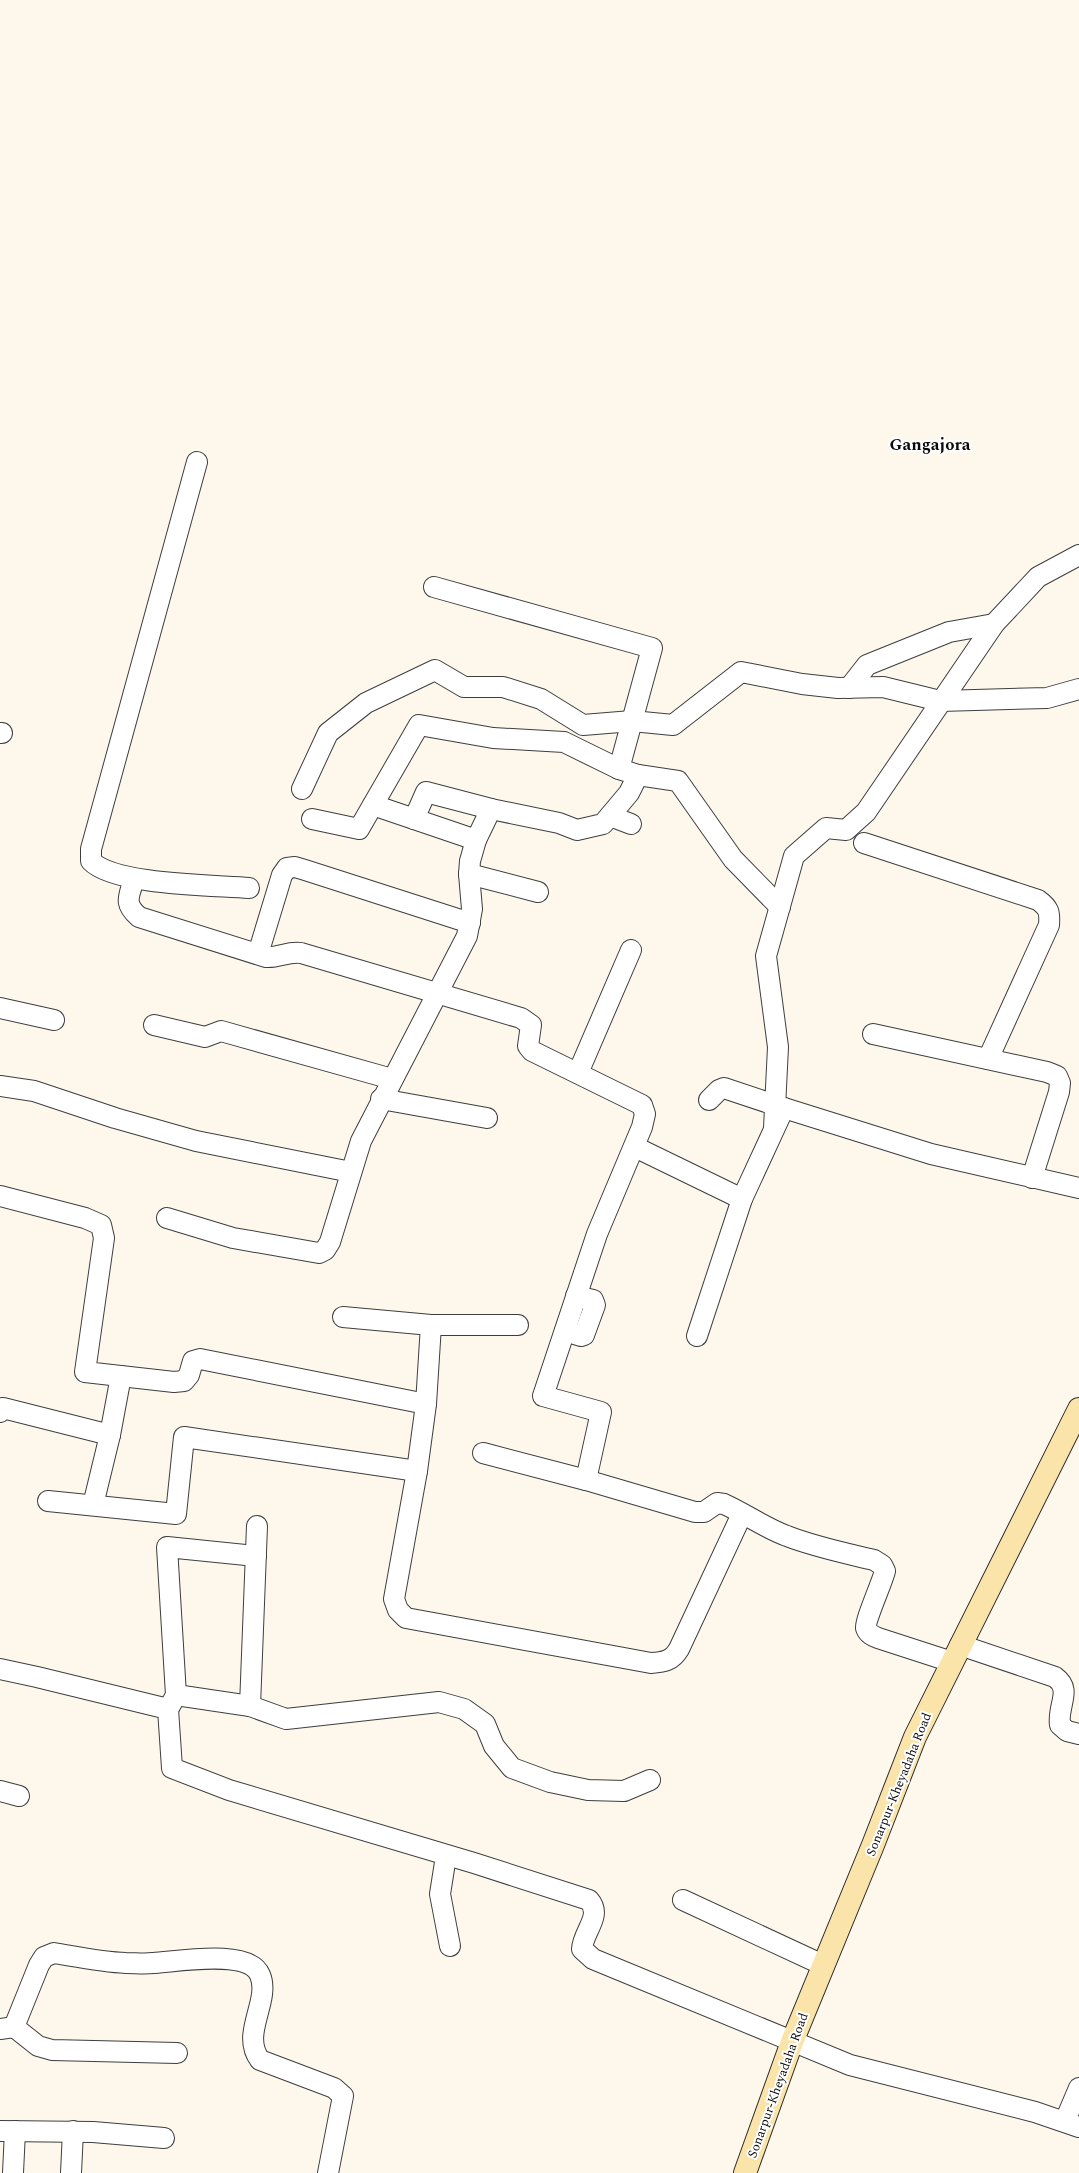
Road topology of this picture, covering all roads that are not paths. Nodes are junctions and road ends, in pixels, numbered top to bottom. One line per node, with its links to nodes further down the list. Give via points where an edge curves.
1 (197, 462): 21 (street, via 91,850 91,861 97,868)
2 (1079, 555): 4 (street, via 1038,577)
3 (434, 586): 8 (street, via 652,648)
4 (994, 624): 5 (street, via 949,632 867,665); 7 (street)
5 (849, 688): 7 (street, via 883,687); 8 (street, via 802,684 741,672 673,725)
6 (1079, 689): 7 (street, via 1047,698)
7 (940, 701): 24 (street, via 866,812 846,830 826,828 794,856)
8 (632, 721): 9 (street); 11 (street, via 583,725 541,699 503,687 464,687 435,670 366,703 328,733)
9 (619, 769): 10 (street); 12 (street, via 564,742 493,738 419,725)
10 (638, 775): 14 (street, via 629,793); 24 (street, via 678,781 733,859)
11 (302, 789)
12 (373, 805): 15 (street, via 359,829); 16 (street)
13 (491, 809): 14 (street, via 559,823 577,830 603,824); 16 (street, via 426,792); 18 (street)
14 (610, 816): 17 (street)
15 (312, 819)
16 (414, 819): 18 (street)
17 (631, 824)
18 (476, 840): 20 (street)
19 (864, 843): 33 (street, via 1038,900 1048,908 1049,925)
20 (469, 874): 23 (street); 25 (street, via 472,894)
21 (134, 879): 22 (street); 27 (street, via 128,901 130,909 139,917)
22 (249, 888)
23 (538, 892)
24 (780, 907): 39 (street, via 766,956 778,1047)
25 (470, 923): 27 (street, via 300,869 287,868 282,875); 28 (street, via 466,936)
26 (631, 950): 34 (street)
27 (258, 954): 28 (street, via 275,958 288,953 300,953)
28 (436, 993): 34 (street, via 527,1021 531,1025 528,1046 532,1051); 35 (street)
29 (0, 1008): 30 (street)
30 (54, 1020)
31 (154, 1025): 35 (street, via 206,1037 221,1031)
32 (873, 1034): 33 (street)
33 (988, 1059): 43 (street, via 1047,1072 1057,1076 1060,1083)
34 (578, 1073): 41 (street, via 642,1105 645,1114)
35 (392, 1079): 37 (street)
36 (0, 1086): 42 (street, via 34,1091 196,1141)
37 (381, 1099): 40 (street); 42 (street, via 361,1141)
38 (710, 1100): 39 (street, via 724,1088)
39 (779, 1107): 43 (street, via 904,1146); 46 (street, via 774,1128)
40 (487, 1118)
41 (635, 1147): 46 (street); 59 (street, via 598,1234 543,1396 601,1412)
42 (351, 1172): 47 (street, via 330,1242 325,1250 319,1253 233,1238)
43 (1032, 1178): 44 (street)
44 (1079, 1188)
45 (0, 1196): 52 (street, via 85,1218 101,1225 104,1238 85,1372)
46 (742, 1199): 51 (street)
47 (167, 1218)
48 (343, 1318): 49 (street)
49 (431, 1325): 50 (street); 53 (street)
50 (518, 1325)
51 (697, 1336)
52 (121, 1376): 53 (street, via 184,1381 189,1375 193,1361 200,1359); 56 (street)
53 (426, 1404): 58 (street)
54 (1079, 1409): 65 (main road, Sonarpur-Kheyadaha Road)
55 (0, 1412): 56 (street, via 3,1408)
56 (110, 1435): 61 (street)
57 (483, 1453): 59 (street)
58 (417, 1472): 61 (street, via 184,1437 176,1514); 62 (street, via 394,1599 398,1610 406,1618 651,1663 666,1662 674,1656)
59 (586, 1480): 62 (street, via 684,1510 704,1512 717,1503)
60 (48, 1501): 61 (street)
61 (93, 1505)
62 (742, 1514): 65 (street, via 788,1536 874,1560 882,1565 885,1571 868,1619 868,1633 878,1638)
63 (257, 1526): 64 (street)
64 (256, 1556): 67 (street, via 167,1547); 68 (street)
65 (956, 1654): 69 (street, via 1054,1677 1062,1682 1065,1691 1060,1708 1060,1725 1067,1731); 74 (main road, Sonarpur-Kheyadaha Road, via 914,1737)
66 (0, 1669): 67 (street)
67 (172, 1702): 68 (street); 71 (street, via 172,1768 229,1790)
68 (250, 1706): 70 (street, via 286,1719 438,1702 464,1709 485,1724 494,1746 512,1768 550,1782 588,1790 624,1791)
69 (1079, 1734)
70 (650, 1780)
71 (446, 1856): 73 (street, via 440,1894); 76 (street, via 589,1900 594,1906 595,1914 582,1942 582,1949 593,1959)
72 (684, 1900): 74 (street)
73 (450, 1946)
74 (823, 1965): 76 (main road, Sonarpur-Kheyadaha Road)
75 (7, 2028): 77 (street, via 38,2046 52,2050); 85 (street, via 18,2022 44,1957 54,1954 124,1963 152,1964 217,1958 247,1963 261,1976 262,1987 252,2042 254,2052 260,2060 334,2088 343,2096)
76 (792, 2042): 79 (street, via 850,2065); 86 (main road, Sonarpur-Kheyadaha Road)
77 (177, 2053)
78 (1079, 2088): 79 (street)
79 (1072, 2124)
80 (8, 2131): 81 (street); 83 (street)
81 (73, 2131): 82 (street); 84 (street)
82 (164, 2138)
83 (13, 2173)
84 (71, 2173)
85 (328, 2173)
86 (745, 2173)

